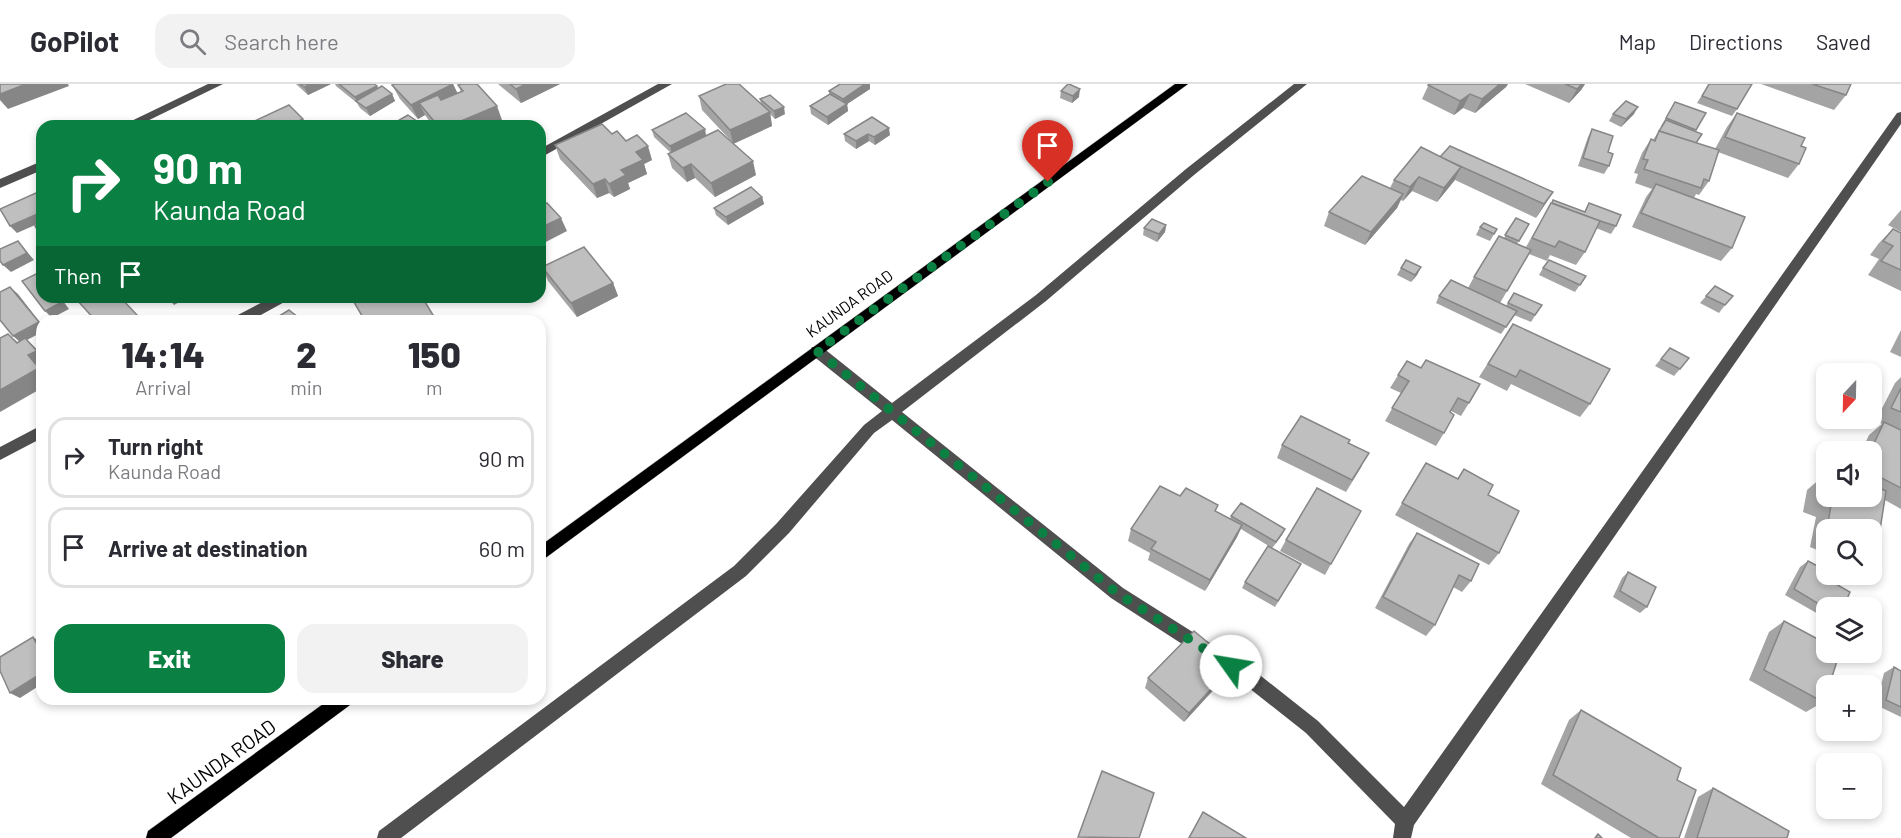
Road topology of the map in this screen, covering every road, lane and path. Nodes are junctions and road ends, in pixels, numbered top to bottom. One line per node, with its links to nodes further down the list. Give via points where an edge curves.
1 (217, 84): 6 (street)
2 (666, 84): 7 (street)
3 (1182, 84): 12 (main road, KAUNDA ROAD)
4 (1300, 84): 13 (street, via 1041,298)
5 (1901, 116): 18 (street)
6 (140, 120)
7 (546, 151)
8 (36, 168): 9 (street)
9 (0, 184)
10 (272, 303): 11 (street)
11 (250, 315)
12 (817, 351): 13 (street); 16 (main road, KAUNDA ROAD)
13 (891, 412): 18 (street, via 1117,593 1250,678 1312,727); 20 (street, via 869,429 740,571)
14 (36, 434): 15 (street)
15 (0, 454)
16 (546, 551)
17 (336, 705): 19 (main road, KAUNDA ROAD)
18 (1403, 830)
19 (154, 838)
20 (386, 838)

